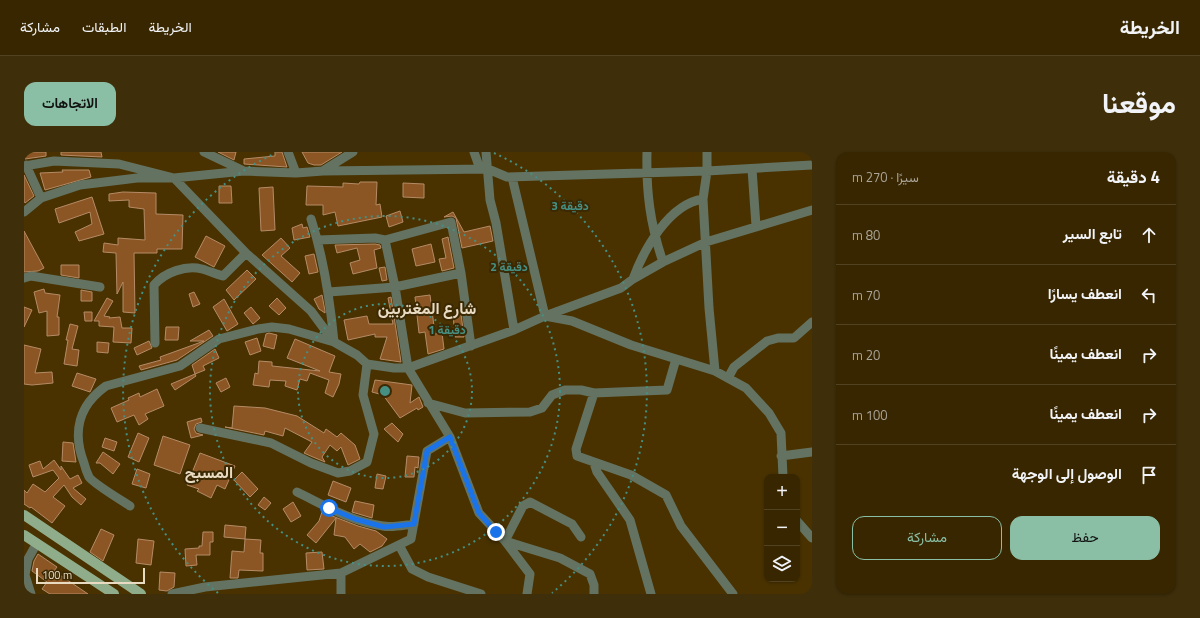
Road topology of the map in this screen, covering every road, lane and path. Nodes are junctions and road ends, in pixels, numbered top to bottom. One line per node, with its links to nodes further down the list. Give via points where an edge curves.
1 (204, 152): 12 (street)
2 (288, 152): 15 (street)
3 (353, 152): 13 (street)
4 (474, 152): 10 (street)
5 (486, 152): 10 (street)
6 (647, 152): 16 (street)
7 (707, 152): 14 (street)
8 (25, 165): 18 (street, via 54,161 119,164); 19 (street)
9 (812, 165): 11 (street)
10 (484, 169): 13 (street); 17 (street); 40 (street)
11 (752, 169): 14 (street); 24 (street)
12 (244, 171): 15 (street); 18 (street)
13 (323, 171): 15 (street)
14 (707, 171): 16 (street); 20 (street)
15 (296, 173)
16 (647, 173): 17 (street); 25 (street)
17 (512, 177): 38 (street)
18 (174, 178): 19 (street, via 137,178 80,185); 29 (street)
19 (41, 198): 22 (street)
20 (703, 199): 25 (street, via 683,206); 28 (street)
21 (812, 210): 24 (street)
22 (24, 212)
23 (311, 219): 26 (street)
24 (756, 226): 28 (street)
25 (654, 235): 30 (street); 34 (street)
26 (318, 240): 27 (street); 37 (street)
27 (385, 240): 32 (street, via 451,222); 36 (street)
28 (706, 242): 30 (street); 47 (street)
29 (246, 253): 41 (street, via 311,310); 42 (street, via 223,276 195,268 184,269 160,278 154,285)
30 (663, 262): 34 (street)
31 (34, 268): 33 (street)
32 (461, 273): 36 (street); 43 (street)
33 (24, 277): 35 (street)
34 (633, 278): 38 (street, via 621,288)
35 (100, 287)
36 (395, 287): 37 (street); 46 (street)
37 (329, 292): 41 (street)
38 (545, 316): 40 (street); 44 (street, via 572,321 631,345)
39 (812, 322): 48 (street, via 794,338 768,341 734,367)
40 (514, 330): 43 (street)
41 (334, 342): 45 (street); 58 (street, via 272,327 241,332 219,339 180,366 116,383 97,393 81,414 78,434 82,458 90,478)
42 (155, 343)
43 (471, 346): 46 (street)
44 (676, 359): 47 (street); 49 (street, via 667,390)
45 (367, 364): 46 (street); 51 (street, via 363,395 374,434 367,462 350,471 338,473 271,443)
46 (408, 368): 50 (street)
47 (715, 371): 48 (street)
48 (728, 378): 54 (street, via 746,388 769,413 781,434)
49 (594, 393): 50 (street, via 565,390 552,395 542,408 530,412 465,413); 55 (street, via 576,449 577,456)
50 (428, 403): 52 (street)
51 (200, 428)
52 (450, 437): 60 (street, via 427,451); 65 (street, via 479,513)
53 (812, 452): 54 (street)
54 (782, 456): 56 (street)
55 (594, 463): 77 (street, via 597,472 630,520); 78 (street, via 630,475 666,495 681,526)
56 (783, 474)
57 (297, 492): 60 (street, via 329,508 384,527)
58 (130, 506)
59 (24, 515): 71 (main road)
60 (414, 524): 67 (street, via 411,539)
61 (800, 524): 64 (street)
62 (24, 535): 66 (main road)
63 (581, 537): 65 (street, via 572,524 530,502 523,506)
64 (812, 538)
65 (505, 541): 75 (street, via 530,574); 76 (street, via 560,558 590,574)
66 (37, 543): 69 (street, via 28,559 25,575); 70 (main road)
67 (399, 545): 68 (street); 74 (street, via 412,569 428,577)
68 (341, 573): 72 (street, via 205,587); 73 (street)
69 (31, 594)
70 (114, 594)
71 (141, 594)
72 (172, 594)
73 (341, 594)
74 (481, 594)
75 (527, 594)
76 (594, 594)
77 (651, 594)
78 (733, 594)

